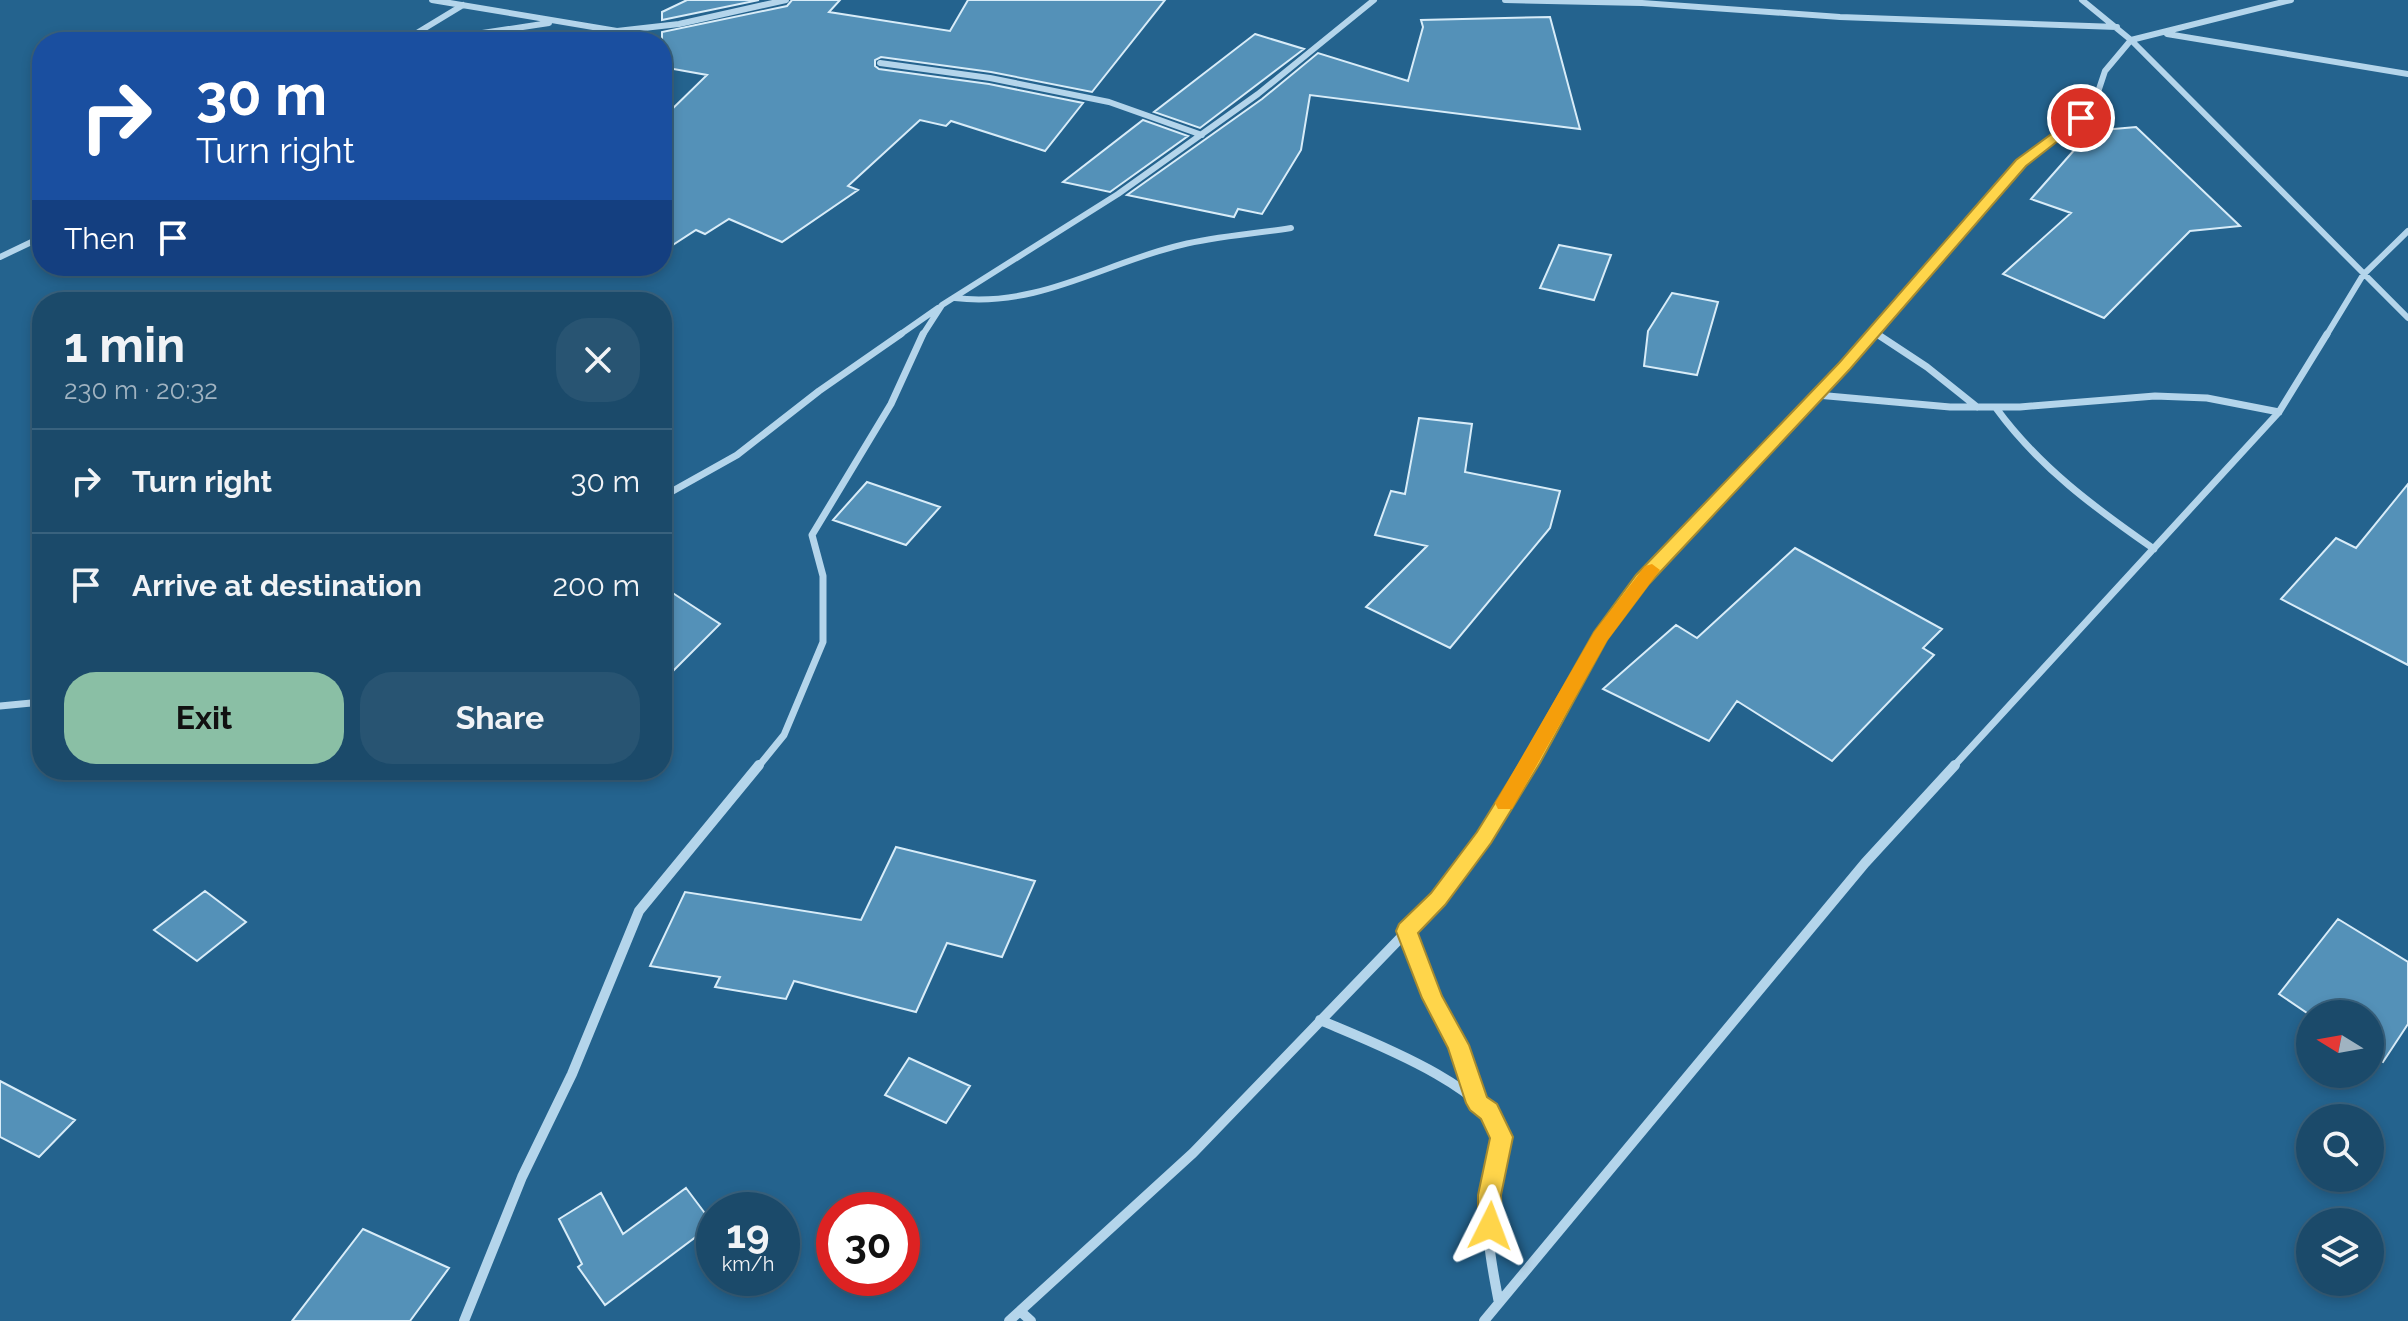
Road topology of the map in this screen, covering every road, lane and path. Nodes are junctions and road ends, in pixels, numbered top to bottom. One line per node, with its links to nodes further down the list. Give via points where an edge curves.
1 (432, 0): 7 (street)
2 (786, 0): 8 (street, via 639,29)
3 (1374, 0): 16 (street)
4 (1505, 0): 9 (street)
5 (2082, 0): 9 (street)
6 (2291, 0): 12 (street)
7 (466, 2): 8 (street); 10 (street)
8 (554, 22): 11 (street)
9 (2117, 27): 13 (street)
10 (418, 32)
11 (488, 32)
12 (2162, 33): 13 (street); 15 (street)
13 (2131, 40): 21 (street); 25 (street, via 2105,71 2096,98 2081,118 2021,163)
14 (880, 63): 16 (street, via 1109,102)
15 (2408, 74)
16 (1202, 135): 22 (street)
17 (1291, 228): 22 (street, via 1180,245 1053,290 979,301)
18 (2408, 231): 21 (street)
19 (32, 242): 20 (street)
20 (0, 257)
21 (2363, 275): 24 (street); 29 (street)
22 (954, 298): 23 (street)
23 (942, 305): 30 (street, via 737,455); 39 (street, via 916,345 891,404 812,535 823,576 823,642 784,735 639,911)
24 (2408, 318)
25 (1874, 332): 26 (street); 27 (street)
26 (1817, 395): 27 (street); 34 (street, via 1643,579 1600,636 1484,837)
27 (1977, 407): 28 (street)
28 (1996, 408): 29 (street, via 2155,396 2207,398); 31 (street, via 2081,498)
29 (2279, 412): 31 (street)
30 (672, 491)
31 (2154, 549): 38 (street, via 1865,863)
32 (32, 703): 33 (street)
33 (0, 706)
34 (1407, 931): 35 (street); 36 (street)
35 (1320, 1020): 36 (street, via 1395,1051); 37 (street, via 1193,1153)
36 (1478, 1103): 38 (street, via 1502,1137 1490,1195)
37 (1020, 1311): 40 (street); 41 (street)
38 (1496, 1311): 42 (street)
39 (464, 1321)
40 (1009, 1321)
41 (1031, 1321)
42 (1484, 1321)

